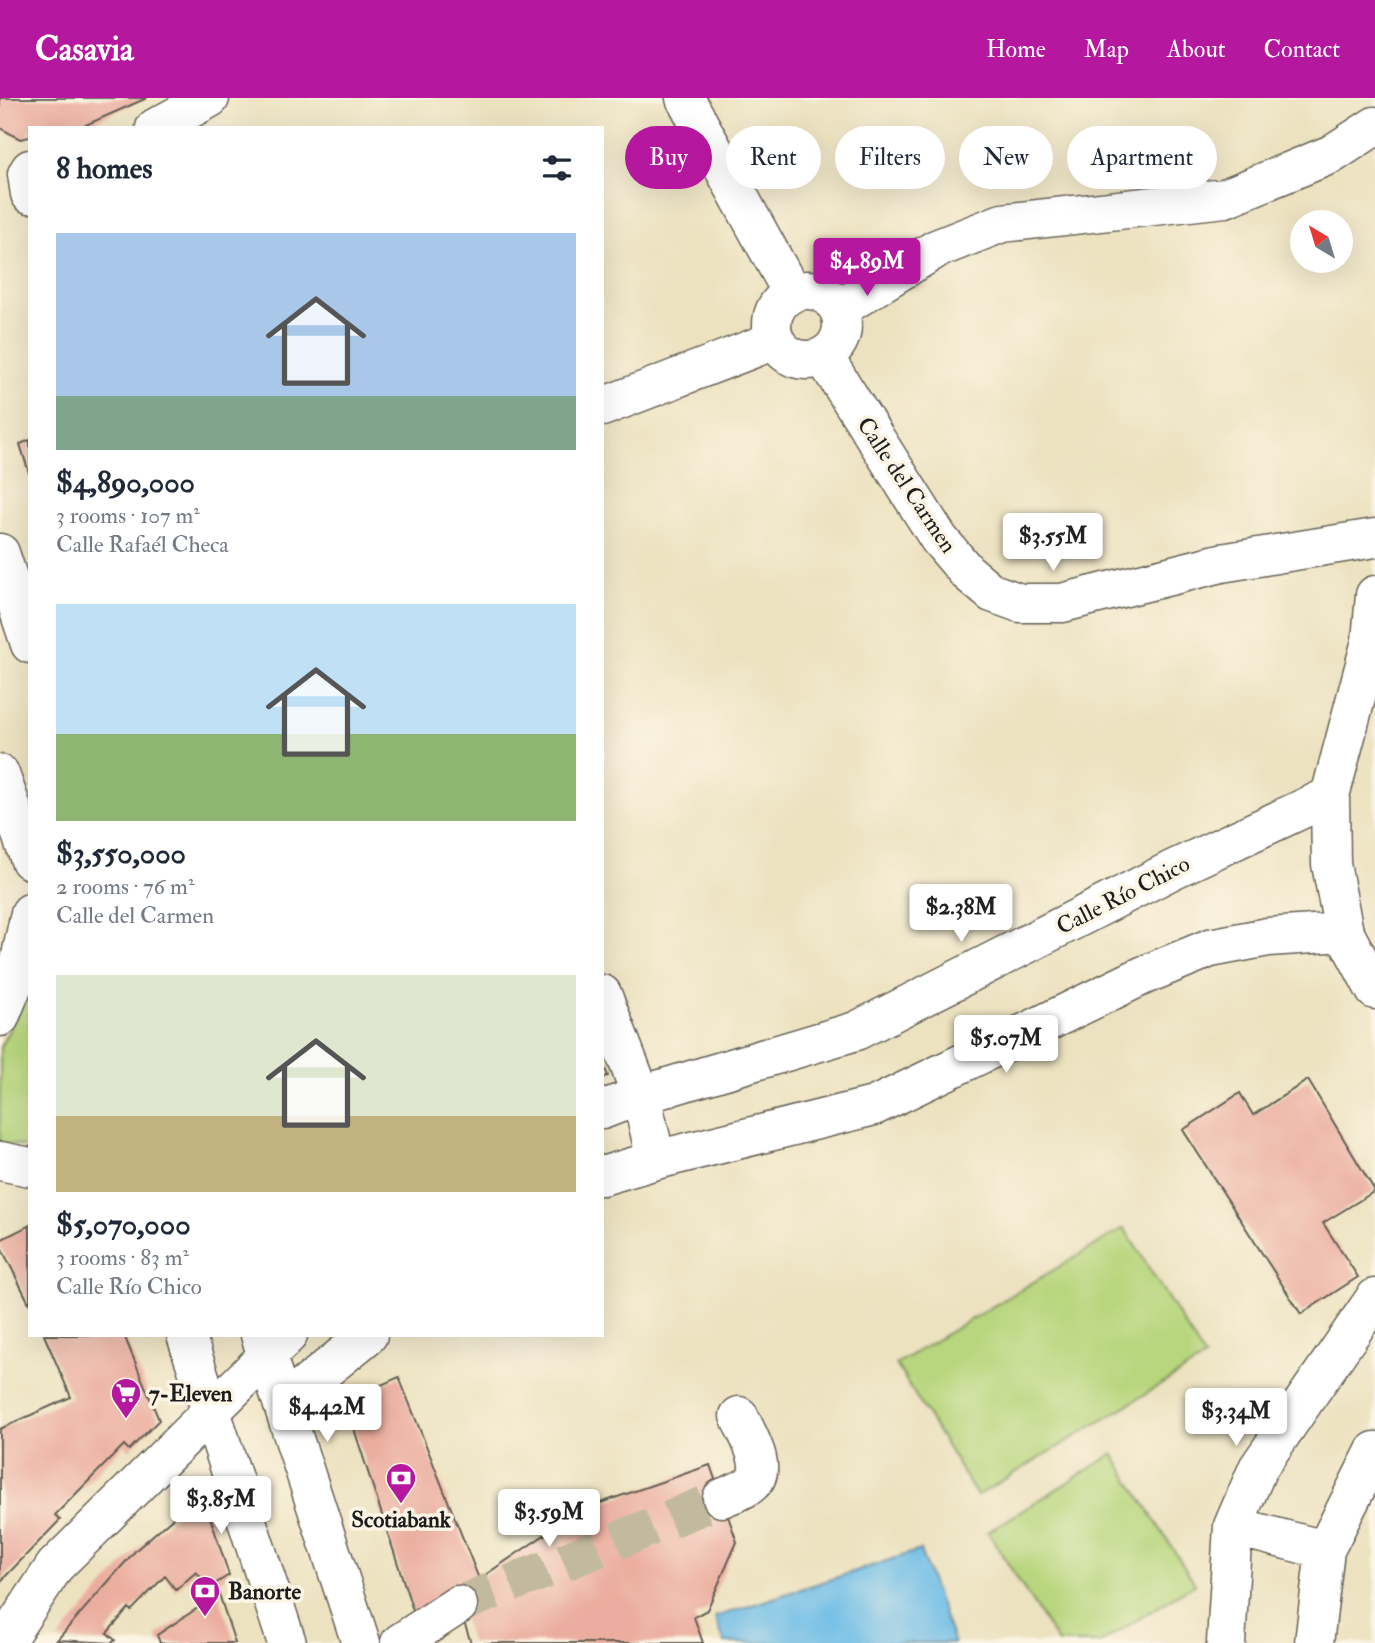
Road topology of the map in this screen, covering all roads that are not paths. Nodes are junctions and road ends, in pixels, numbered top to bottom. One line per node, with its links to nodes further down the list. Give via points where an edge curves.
1 (210, 98): 3 (street)
2 (685, 98): 5 (street)
3 (159, 126)
4 (1375, 126): 6 (street, via 1332,154 1225,198 1002,223 936,249)
5 (792, 293): 6 (street, via 819,291); 7 (street, via 774,314)
6 (839, 309): 8 (street, via 841,336)
7 (775, 340): 8 (street, via 783,352 796,359); 9 (street)
8 (824, 357): 10 (street, Calle del Carmen, via 939,539 992,593 1020,603 1062,603 1221,563)
9 (604, 406)
10 (1375, 538)
11 (0, 553): 13 (street)
12 (1375, 595): 14 (street)
13 (28, 635)
14 (1373, 641): 16 (street)
15 (0, 774): 17 (street)
16 (1330, 796): 19 (street, via 1331,864); 23 (street, Calle Río Chico, via 1174,869 856,1031)
17 (28, 854)
18 (28, 923): 22 (street, via 18,975)
19 (1344, 932): 20 (street); 25 (street, via 1268,937 1210,948 1142,976 874,1106)
20 (1375, 990)
21 (604, 999): 23 (street)
22 (0, 1017)
23 (642, 1102): 24 (street, Calle Río Chico); 25 (street)
24 (604, 1110)
25 (655, 1155): 28 (street)
26 (0, 1161): 27 (street)
27 (28, 1167)
28 (604, 1175)
29 (1375, 1298): 38 (street, via 1258,1468)
30 (187, 1337): 34 (street)
31 (366, 1337): 33 (street)
32 (272, 1342): 33 (street); 34 (street)
33 (283, 1404): 42 (street)
34 (211, 1410): 40 (street, via 55,1566); 41 (street)
35 (739, 1416): 37 (street, via 759,1463 758,1476 751,1485)
36 (1375, 1451): 39 (street)
37 (722, 1498)
38 (1233, 1526): 39 (street); 43 (street)
39 (1325, 1550): 44 (street)
40 (4, 1643)
41 (287, 1643)
42 (360, 1643)
43 (1226, 1643)
44 (1314, 1643)

